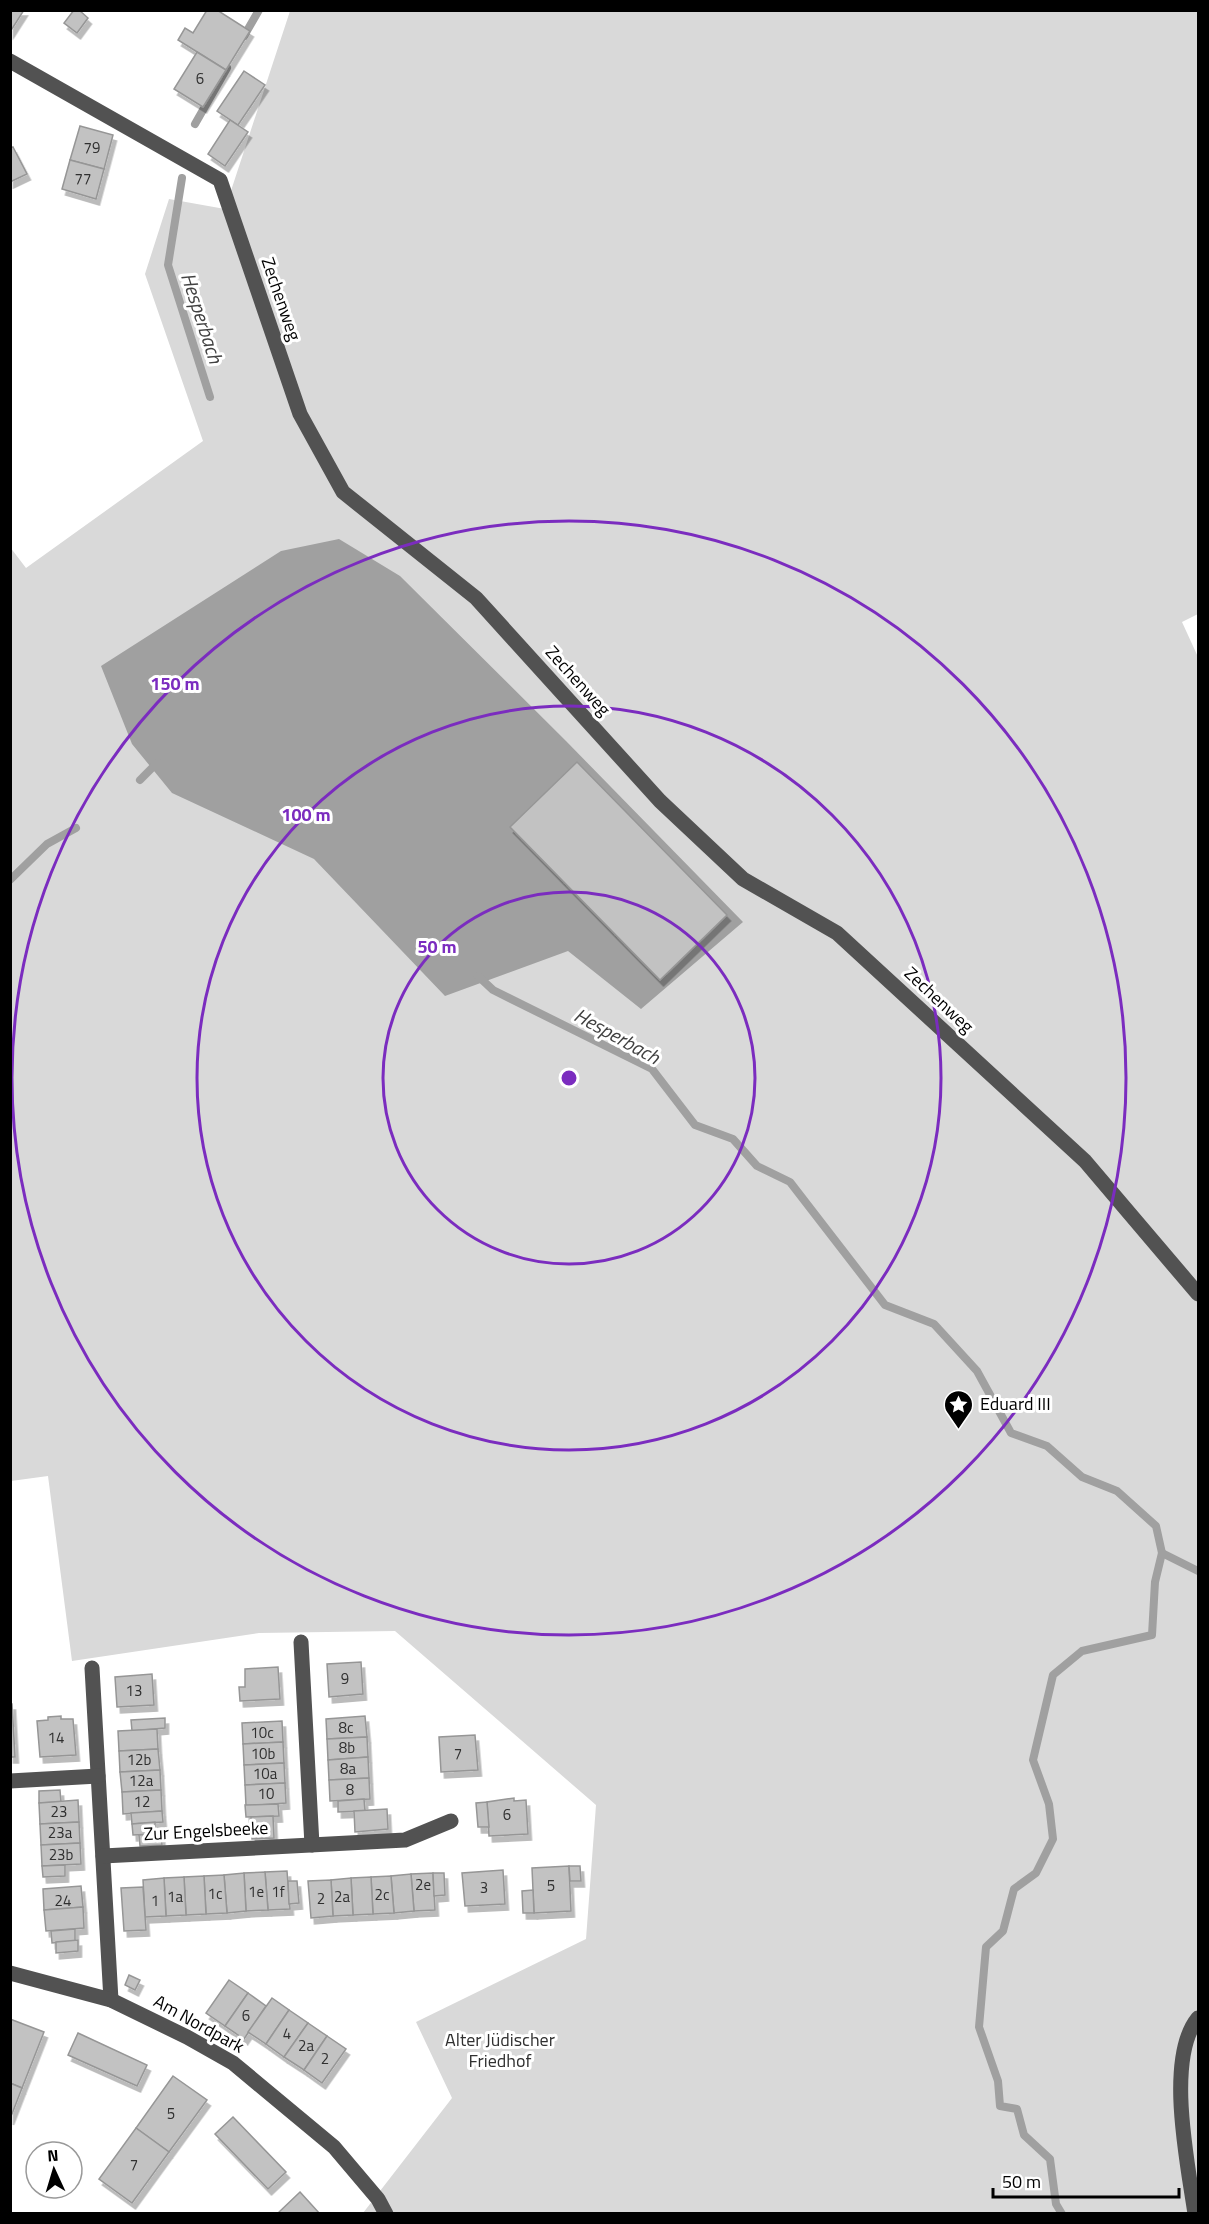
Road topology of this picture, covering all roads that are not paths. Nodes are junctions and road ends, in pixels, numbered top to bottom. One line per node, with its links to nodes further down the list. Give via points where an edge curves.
1 (10, 61): 2 (street, Zechenweg, via 220,180 300,414 343,492 476,598 660,801 743,879 837,933 1085,1161)
2 (1198, 1294)
3 (301, 1642): 8 (street)
4 (92, 1668): 5 (street)
5 (98, 1776): 6 (street); 9 (street)
6 (10, 1781)
7 (451, 1821): 8 (street, Zur Engelsbeeke, via 405,1840)
8 (312, 1845): 9 (street, Zur Engelsbeeke)
9 (103, 1856): 11 (street)
10 (10, 1973): 11 (street, Am Nordpark)
11 (111, 2000): 13 (street, Am Nordpark, via 233,2063 334,2147)
12 (1198, 2018): 14 (street, via 1182,2062 1181,2120)
13 (386, 2214)
14 (1195, 2214)

